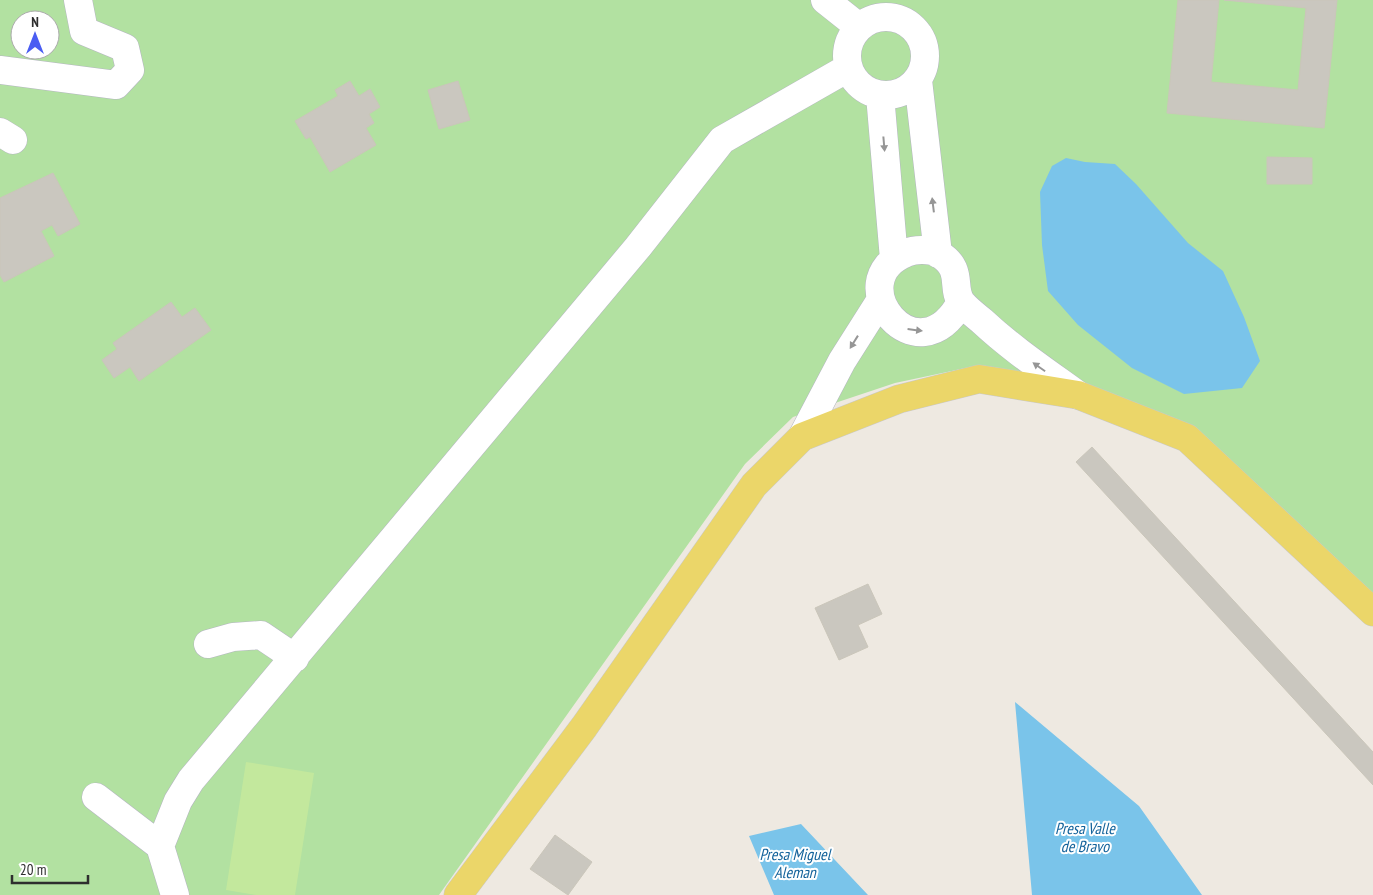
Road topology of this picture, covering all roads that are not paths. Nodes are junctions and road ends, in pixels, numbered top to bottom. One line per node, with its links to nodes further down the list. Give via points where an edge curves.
1 (78, 0): 5 (street, via 84,31 125,48 130,70 116,86)
2 (825, 0): 3 (street)
3 (872, 15): 4 (street, via 851,39 847,53); 6 (street, via 905,21 918,32 925,47 925,64)
4 (848, 68): 7 (street, via 855,81); 16 (street, via 722,140 632,255)
5 (0, 70)
6 (918, 80): 7 (street, via 894,95); 8 (street, one-way to 6)
7 (880, 95): 9 (street, one-way to 9)
8 (938, 254): 9 (street, via 924,250 908,252); 11 (street, via 954,267)
9 (894, 259): 10 (street, via 881,278)
10 (880, 301): 11 (street, one-way to 11, via 898,326 912,331 928,331 942,326 954,315); 13 (street, one-way to 13, via 842,361)
11 (961, 302): 12 (street, one-way to 11, via 1006,343)
12 (1078, 395): 13 (main road, via 980,379 899,398); 14 (main road, via 1187,438)
13 (802, 437): 20 (main road, via 754,485 584,727)
14 (1373, 612)
15 (208, 644): 16 (street, via 233,637 261,635)
16 (295, 658): 18 (street, via 190,780)
17 (96, 797): 18 (street)
18 (160, 846): 19 (street)
19 (175, 895)
20 (458, 895)

